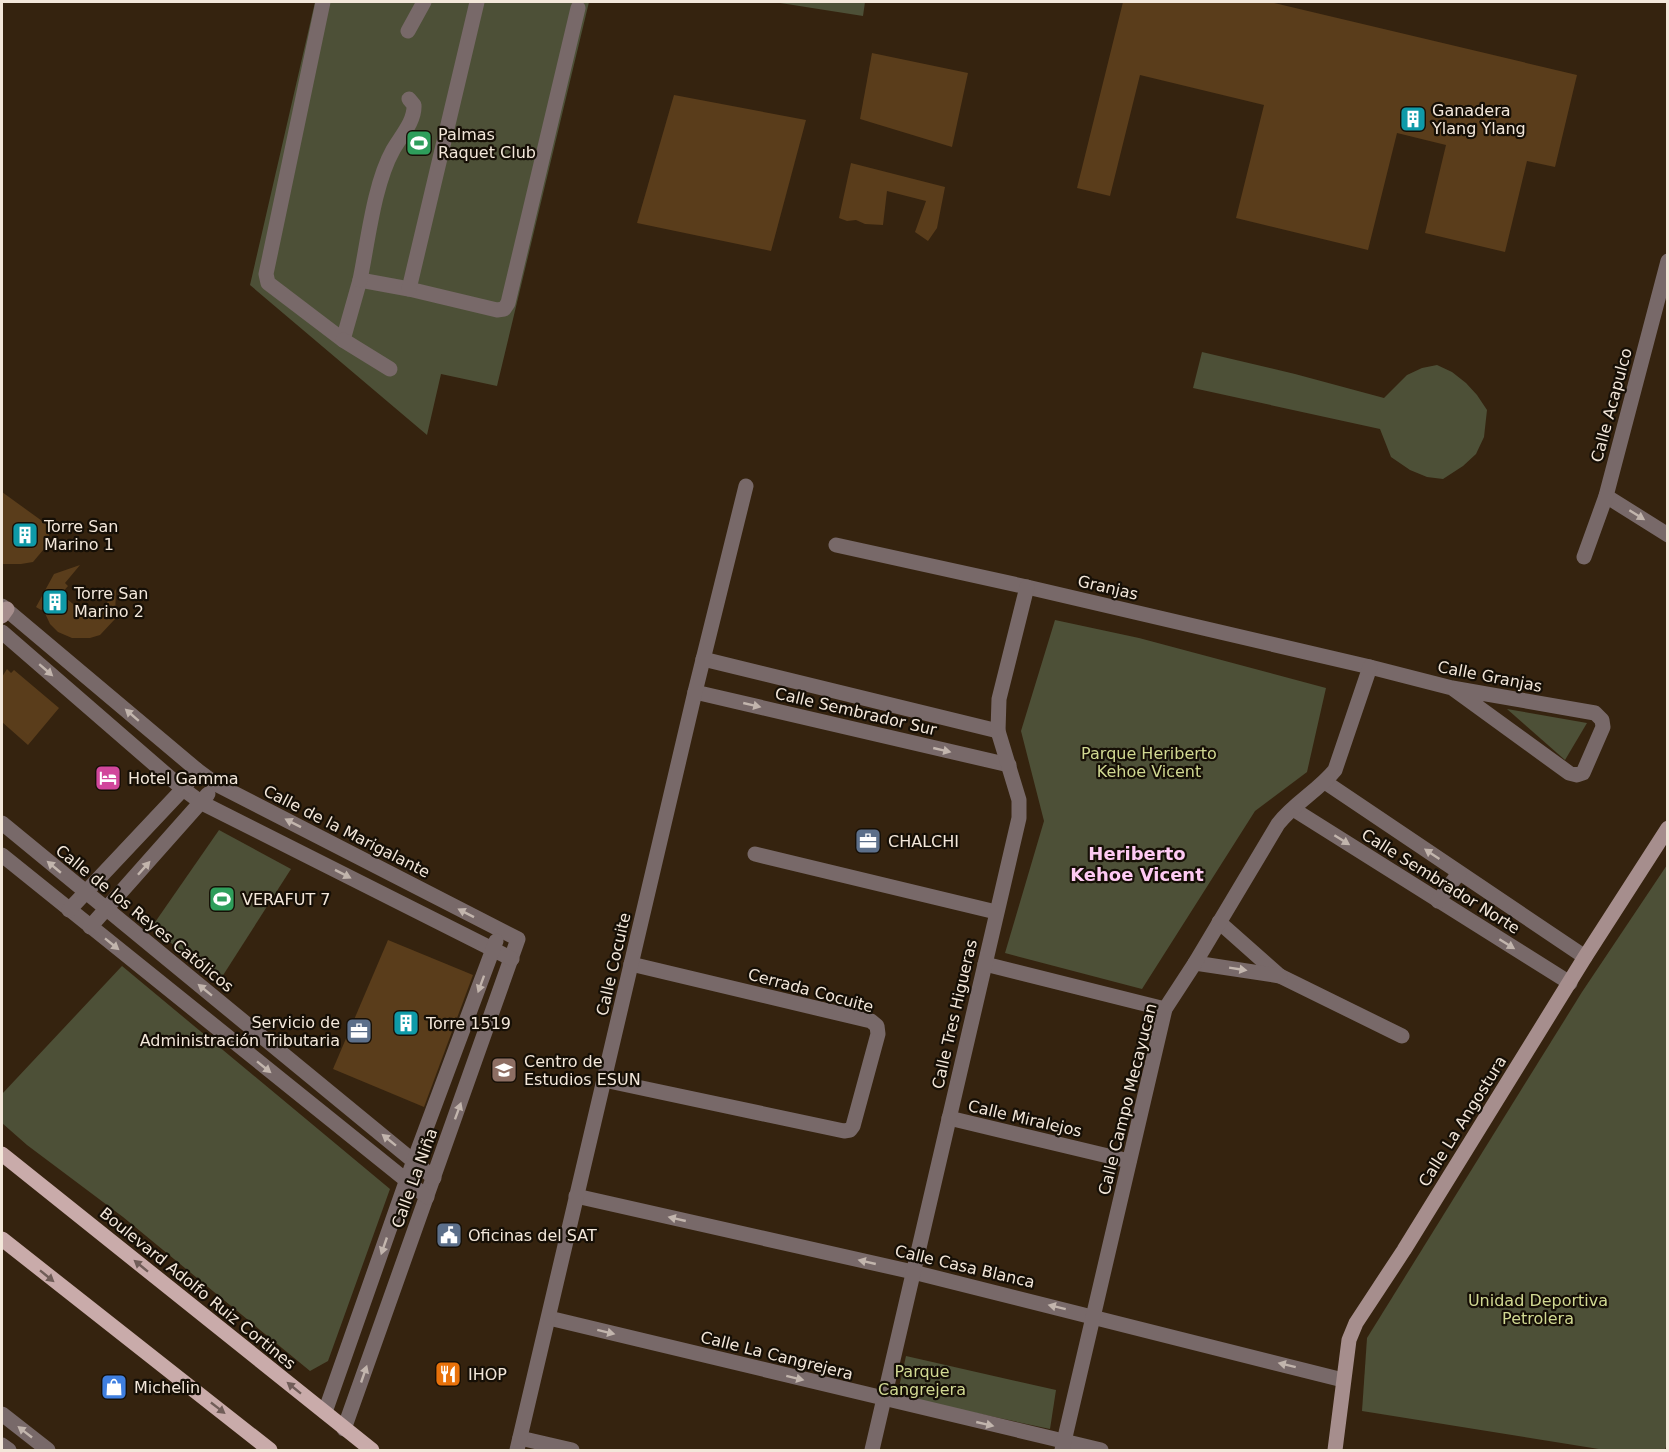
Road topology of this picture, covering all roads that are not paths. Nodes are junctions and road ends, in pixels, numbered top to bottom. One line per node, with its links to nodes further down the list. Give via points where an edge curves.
1 (323, 2): 10 (street, via 266,274 268,283)
2 (424, 2): 5 (street)
3 (477, 2): 9 (street)
4 (578, 8): 9 (street, via 508,303 497,310)
5 (408, 31)
6 (409, 99): 8 (street, via 415,114 391,152 380,182)
7 (1668, 261): 13 (street, Calle Acapulco)
8 (360, 280): 9 (street); 10 (street)
9 (409, 289)
10 (343, 340): 11 (street)
11 (390, 369)
12 (746, 486): 20 (street, Calle Cocuite)
13 (1606, 496): 14 (street, one-way to 14); 16 (street, Calle Acapulco)
14 (1668, 535)
15 (836, 545): 17 (street, Granjas)
16 (1584, 557)
17 (1027, 586): 21 (street, Granjas); 24 (street, Calle Tres Higueras, via 999,699)
18 (3, 610): 26 (street, Calle de la Marigalante, one-way to 18)
19 (2, 632): 29 (street, one-way to 29)
20 (703, 659): 23 (street, Calle Cocuite); 24 (street, Calle Sembrador Sur)
21 (1370, 667): 22 (street, Calle Granjas); 27 (street, Calle Campo Mecayucan, via 1340,761)
22 (1452, 688): 22 (street, Calle Granjas, via 1578,776 1583,773 1603,728 1595,713)
23 (695, 692): 25 (street, Calle Sembrador Sur, one-way to 25); 50 (street, Calle Cocuite)
24 (998, 731): 25 (street, Calle Tres Higueras)
25 (1009, 765): 41 (street, Calle Tres Higueras, via 1020,808)
26 (197, 770): 28 (street, Calle de la Marigalante); 29 (street)
27 (1325, 782): 31 (street, Calle Campo Mecayucan); 36 (street, Calle Sembrador Norte, one-way to 27)
28 (216, 784): 30 (street); 44 (street, Calle de la Marigalante, one-way to 28)
29 (183, 789): 30 (street); 37 (street)
30 (202, 803): 40 (street, one-way to 30); 46 (street, one-way to 46)
31 (1293, 809): 38 (street, Calle Sembrador Norte, one-way to 38); 42 (street, Calle Campo Mecayucan, via 1278,824)
32 (2, 823): 37 (street, Calle de los Reyes Católicos, one-way to 32)
33 (1668, 828): 47 (street, Calle La Angostura)
34 (755, 854): 41 (street)
35 (2, 855): 39 (street)
36 (1459, 873): 38 (street); 47 (street, Calle Sembrador Norte)
37 (86, 893): 39 (street); 40 (street, Calle de los Reyes Católicos)
38 (1438, 901): 53 (street, Calle Sembrador Norte, one-way to 53)
39 (69, 910): 43 (street)
40 (106, 910): 43 (street); 59 (street, Calle de los Reyes Católicos, one-way to 40)
41 (996, 912): 51 (street, Calle Tres Higueras)
42 (1219, 922): 49 (street, Calle Campo Mecayucan); 52 (street)
43 (90, 927): 62 (street, one-way to 62)
44 (500, 929): 45 (street, Calle de la Marigalante); 46 (street, Calle La Niña)
45 (518, 939): 48 (street, Calle La Niña)
46 (494, 950): 48 (street); 59 (street, Calle La Niña, one-way to 59)
47 (1585, 957): 53 (street, Calle La Angostura)
48 (512, 959): 61 (street, Calle La Niña, one-way to 48)
49 (1195, 963): 52 (street, one-way to 52); 54 (street, Calle Campo Mecayucan)
50 (631, 964): 56 (street, Calle Cocuite); 56 (street, Cerrada Cocuite, via 871,1020 878,1034 854,1126 844,1131)
51 (985, 964): 54 (street); 57 (street, Calle Tres Higueras)
52 (1280, 976): 55 (street)
53 (1570, 983): 69 (street, Calle La Angostura, via 1356,1323 1349,1340)
54 (1165, 1009): 60 (street, Calle Campo Mecayucan)
55 (1402, 1036)
56 (604, 1080): 63 (street, Calle Cocuite)
57 (949, 1118): 60 (street, Calle Miralejos); 66 (street, Calle Tres Higueras)
58 (2, 1154): 71 (main road, Boulevard Adolfo Ruiz Cortines, one-way to 58)
59 (415, 1161): 61 (street, Calle de los Reyes Católicos); 62 (street, Calle La Niña)
60 (1129, 1161): 67 (street, Calle Campo Mecayucan)
61 (434, 1178): 64 (street, Calle La Niña)
62 (406, 1182): 64 (street); 71 (street, Calle La Niña, one-way to 71)
63 (576, 1196): 66 (street, Calle Casa Blanca, one-way to 63); 68 (street, Calle Cocuite)
64 (427, 1197): 73 (street, Calle La Niña, one-way to 64)
65 (2, 1239): 79 (main road, one-way to 79)
66 (913, 1272): 67 (street, Calle Casa Blanca, one-way to 66); 70 (street, Calle Tres Higueras)
67 (1093, 1316): 69 (street, Calle Casa Blanca, one-way to 67); 76 (street, Calle Campo Mecayucan)
68 (549, 1318): 70 (street, Calle La Cangrejera, one-way to 70); 75 (street, Calle Cocuite)
69 (1343, 1380): 84 (street, Calle La Angostura)
70 (885, 1400): 76 (street, Calle La Cangrejera, one-way to 76); 82 (street, Calle Tres Higueras)
71 (325, 1412): 73 (main road, Boulevard Adolfo Ruiz Cortines)
72 (2, 1414): 78 (street, one-way to 72)
73 (344, 1429): 80 (main road, Boulevard Adolfo Ruiz Cortines)
74 (2, 1444): 77 (street)
75 (519, 1444): 81 (street)
76 (1063, 1446): 83 (street, Calle La Cangrejera)
77 (9, 1450)
78 (48, 1450)
79 (270, 1450)
80 (372, 1450)
81 (572, 1450)
82 (872, 1450)
83 (1101, 1450)
84 (1335, 1450)

